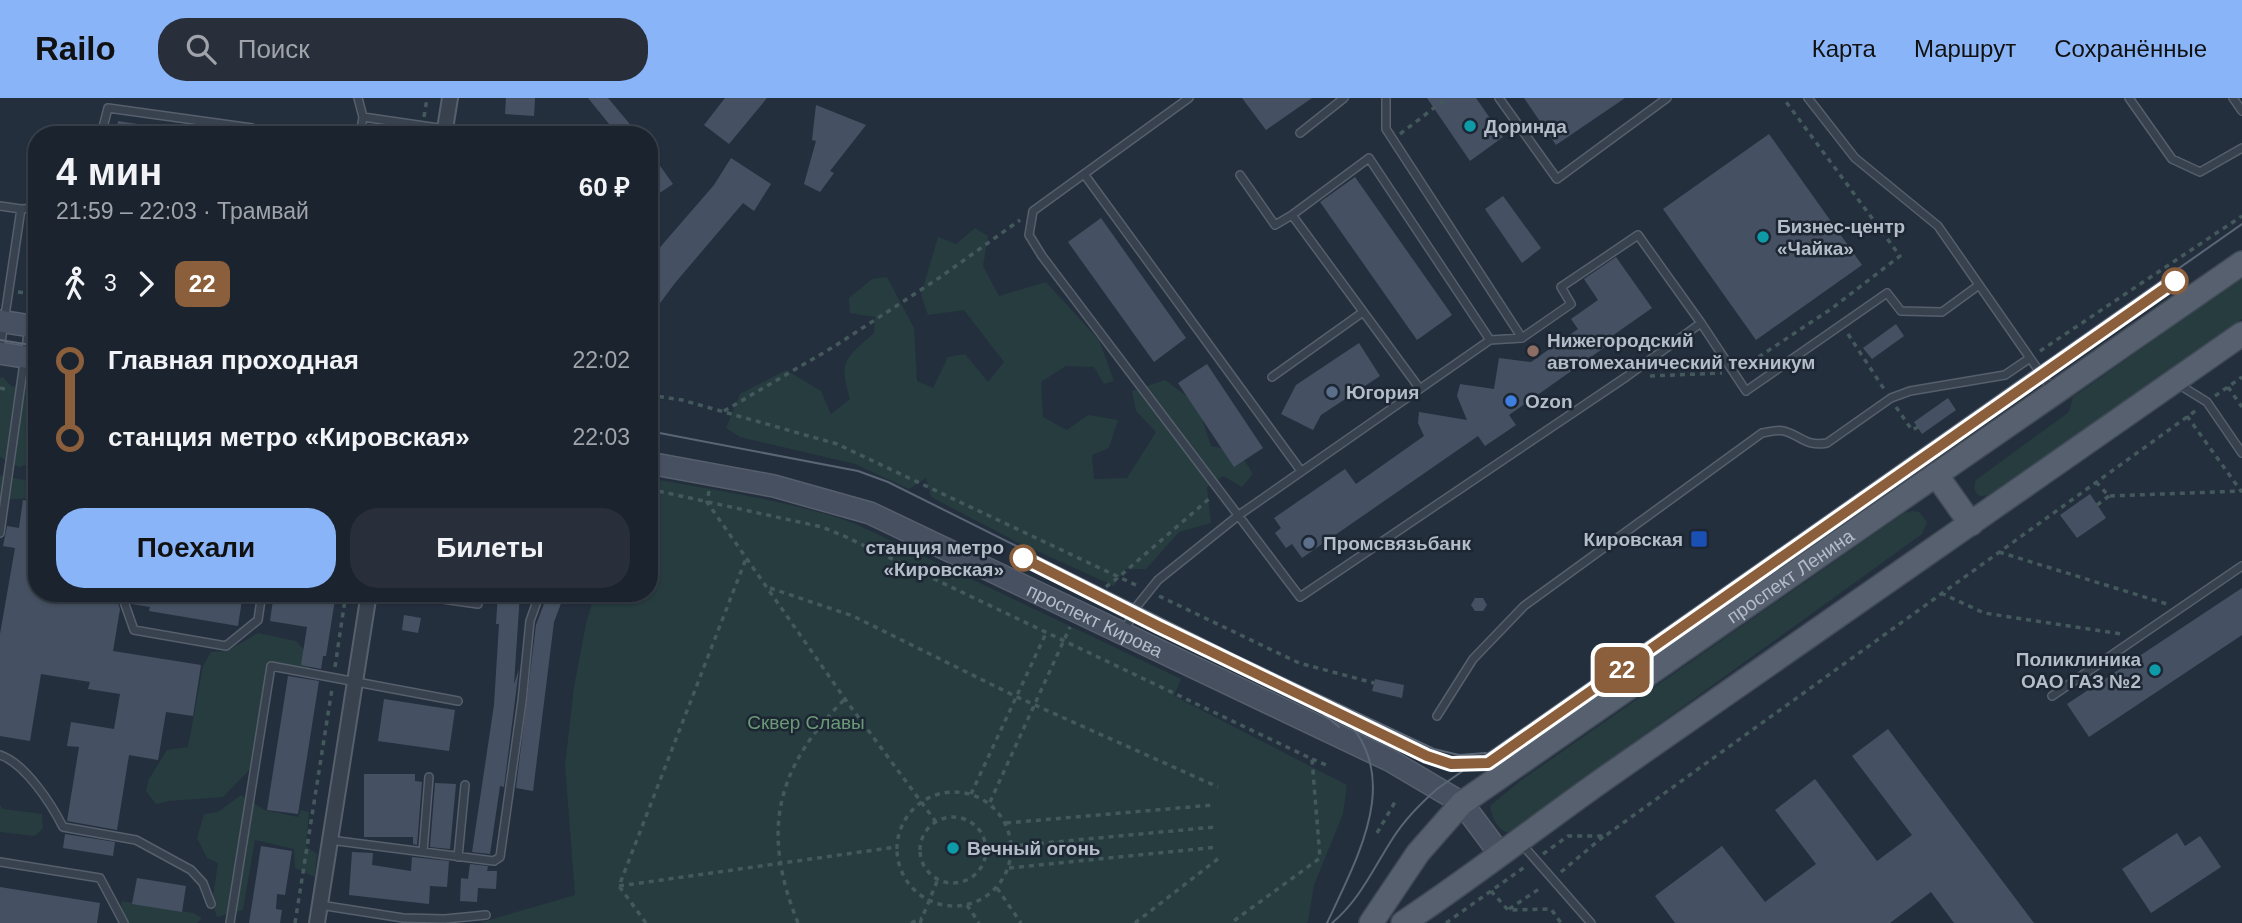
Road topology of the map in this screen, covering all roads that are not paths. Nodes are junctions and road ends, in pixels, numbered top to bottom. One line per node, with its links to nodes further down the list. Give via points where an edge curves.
1 (358, 98): 12 (lane)
2 (450, 98): 17 (street)
3 (1189, 98): 20 (lane)
4 (1344, 98): 18 (lane)
5 (1386, 98): 33 (lane, via 1386,129)
6 (1499, 98): 7 (lane, via 1557,179)
7 (1667, 98)
8 (1808, 98): 27 (lane, via 1855,158 1938,226)
9 (2129, 98): 19 (lane, via 2172,159 2200,172)
10 (2233, 98): 11 (lane)
11 (2242, 111)
12 (363, 117): 15 (lane); 16 (lane)
13 (103, 126): 14 (lane, via 108,108)
14 (237, 126)
15 (362, 126)
16 (412, 126)
17 (446, 126)
18 (1300, 133)
19 (2242, 148)
20 (1084, 174): 46 (lane); 48 (lane, via 1033,211 1030,235)
21 (1240, 176): 25 (lane, via 1275,225)
22 (0, 206): 23 (lane)
23 (21, 209): 24 (lane); 29 (lane)
24 (28, 209)
25 (1292, 215): 28 (lane); 34 (lane, via 1369,158)
26 (2242, 263): 42 (main road, проспект Ленина)
27 (1979, 285): 30 (lane, via 1942,312 1901,311 1887,293 1746,391); 37 (lane)
28 (1363, 312): 39 (lane); 41 (lane)
29 (2, 322): 31 (street); 35 (lane)
30 (1701, 323): 33 (lane, via 1638,235 1560,287 1571,304); 48 (lane, via 1300,597)
31 (28, 325)
32 (2242, 334): 40 (main road)
33 (1522, 338): 34 (lane)
34 (1490, 340): 41 (lane)
35 (0, 351): 36 (street)
36 (28, 357)
37 (2030, 358): 42 (lane); 62 (lane, via 2005,375 1891,398 1827,443 1807,443 1785,431 1762,433 1524,606 1474,659)
38 (28, 371): 45 (lane)
39 (1272, 377)
40 (2175, 382): 43 (lane, via 2207,402); 49 (main road)
41 (1420, 389): 46 (lane)
42 (2054, 391): 47 (main road, проспект Ленина)
43 (2242, 453)
44 (658, 465): 58 (street, проспект Кирова, via 774,486 870,513)
45 (4, 471): 50 (lane)
46 (1301, 471): 48 (lane)
47 (1937, 476): 49 (main road); 66 (main road, проспект Ленина)
48 (1239, 515): 58 (lane, via 1158,580)
49 (1971, 524): 68 (main road)
50 (0, 533)
51 (2242, 566): 60 (lane)
52 (124, 602): 53 (lane, via 134,631 226,646 258,620)
53 (261, 602)
54 (368, 602): 59 (street)
55 (464, 602): 57 (lane)
56 (537, 602): 71 (lane, via 530,621 500,857 494,861)
57 (478, 604)
58 (1123, 634): 66 (street, проспект Кирова, via 1391,761)
59 (355, 681): 61 (lane); 67 (street); 77 (lane, via 271,666)
60 (2052, 696)
61 (458, 701)
62 (1437, 716)
63 (0, 755): 73 (lane, via 35,783 63,827 135,840 191,870 203,883)
64 (429, 777): 69 (lane)
65 (465, 785): 71 (lane)
66 (1462, 803): 70 (street, проспект Кирова); 79 (main road, проспект Ленина, via 1418,853)
67 (330, 840): 69 (lane); 74 (street)
68 (1518, 840): 70 (main road); 81 (lane)
69 (423, 852): 71 (lane)
70 (1500, 854): 80 (main road)
71 (458, 857)
72 (0, 862): 76 (lane, via 100,878)
73 (211, 904)
74 (320, 905): 75 (lane, via 403,918); 78 (street)
75 (486, 915)
76 (124, 923)
77 (230, 923)
78 (317, 923)
79 (1371, 923)
80 (1403, 923)
81 (1591, 923)

